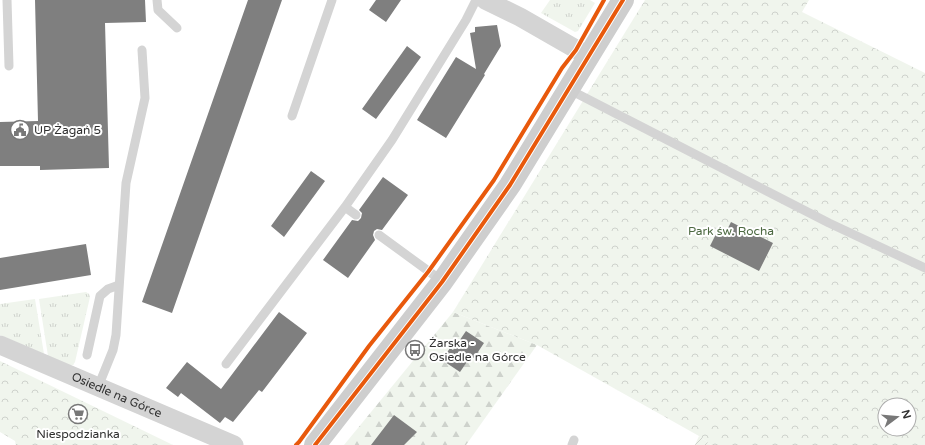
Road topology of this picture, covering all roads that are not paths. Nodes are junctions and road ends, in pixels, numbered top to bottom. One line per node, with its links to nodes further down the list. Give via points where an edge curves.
1 (7, 0): 10 (lane)
2 (157, 0): 7 (lane, via 158,10)
3 (332, 0): 12 (lane)
4 (476, 0): 13 (lane, via 392,140)
5 (485, 0): 9 (street)
6 (622, 0): 9 (street)
7 (177, 28)
8 (142, 50): 18 (lane, via 145,98 126,183)
9 (588, 56): 11 (street)
10 (9, 66)
11 (568, 89): 16 (lane); 17 (street, via 510,185)
12 (292, 116)
13 (346, 206): 14 (lane); 21 (lane)
14 (356, 215)
15 (379, 235): 17 (lane)
16 (925, 268)
17 (442, 282): 24 (street)
18 (119, 285): 20 (lane, via 108,289 100,296); 22 (lane, via 113,350)
19 (0, 345): 22 (street, Osiedle na Górce)
20 (86, 355)
21 (226, 364)
22 (98, 387): 23 (street, Osiedle na Górce)
23 (234, 445)
24 (315, 445)

